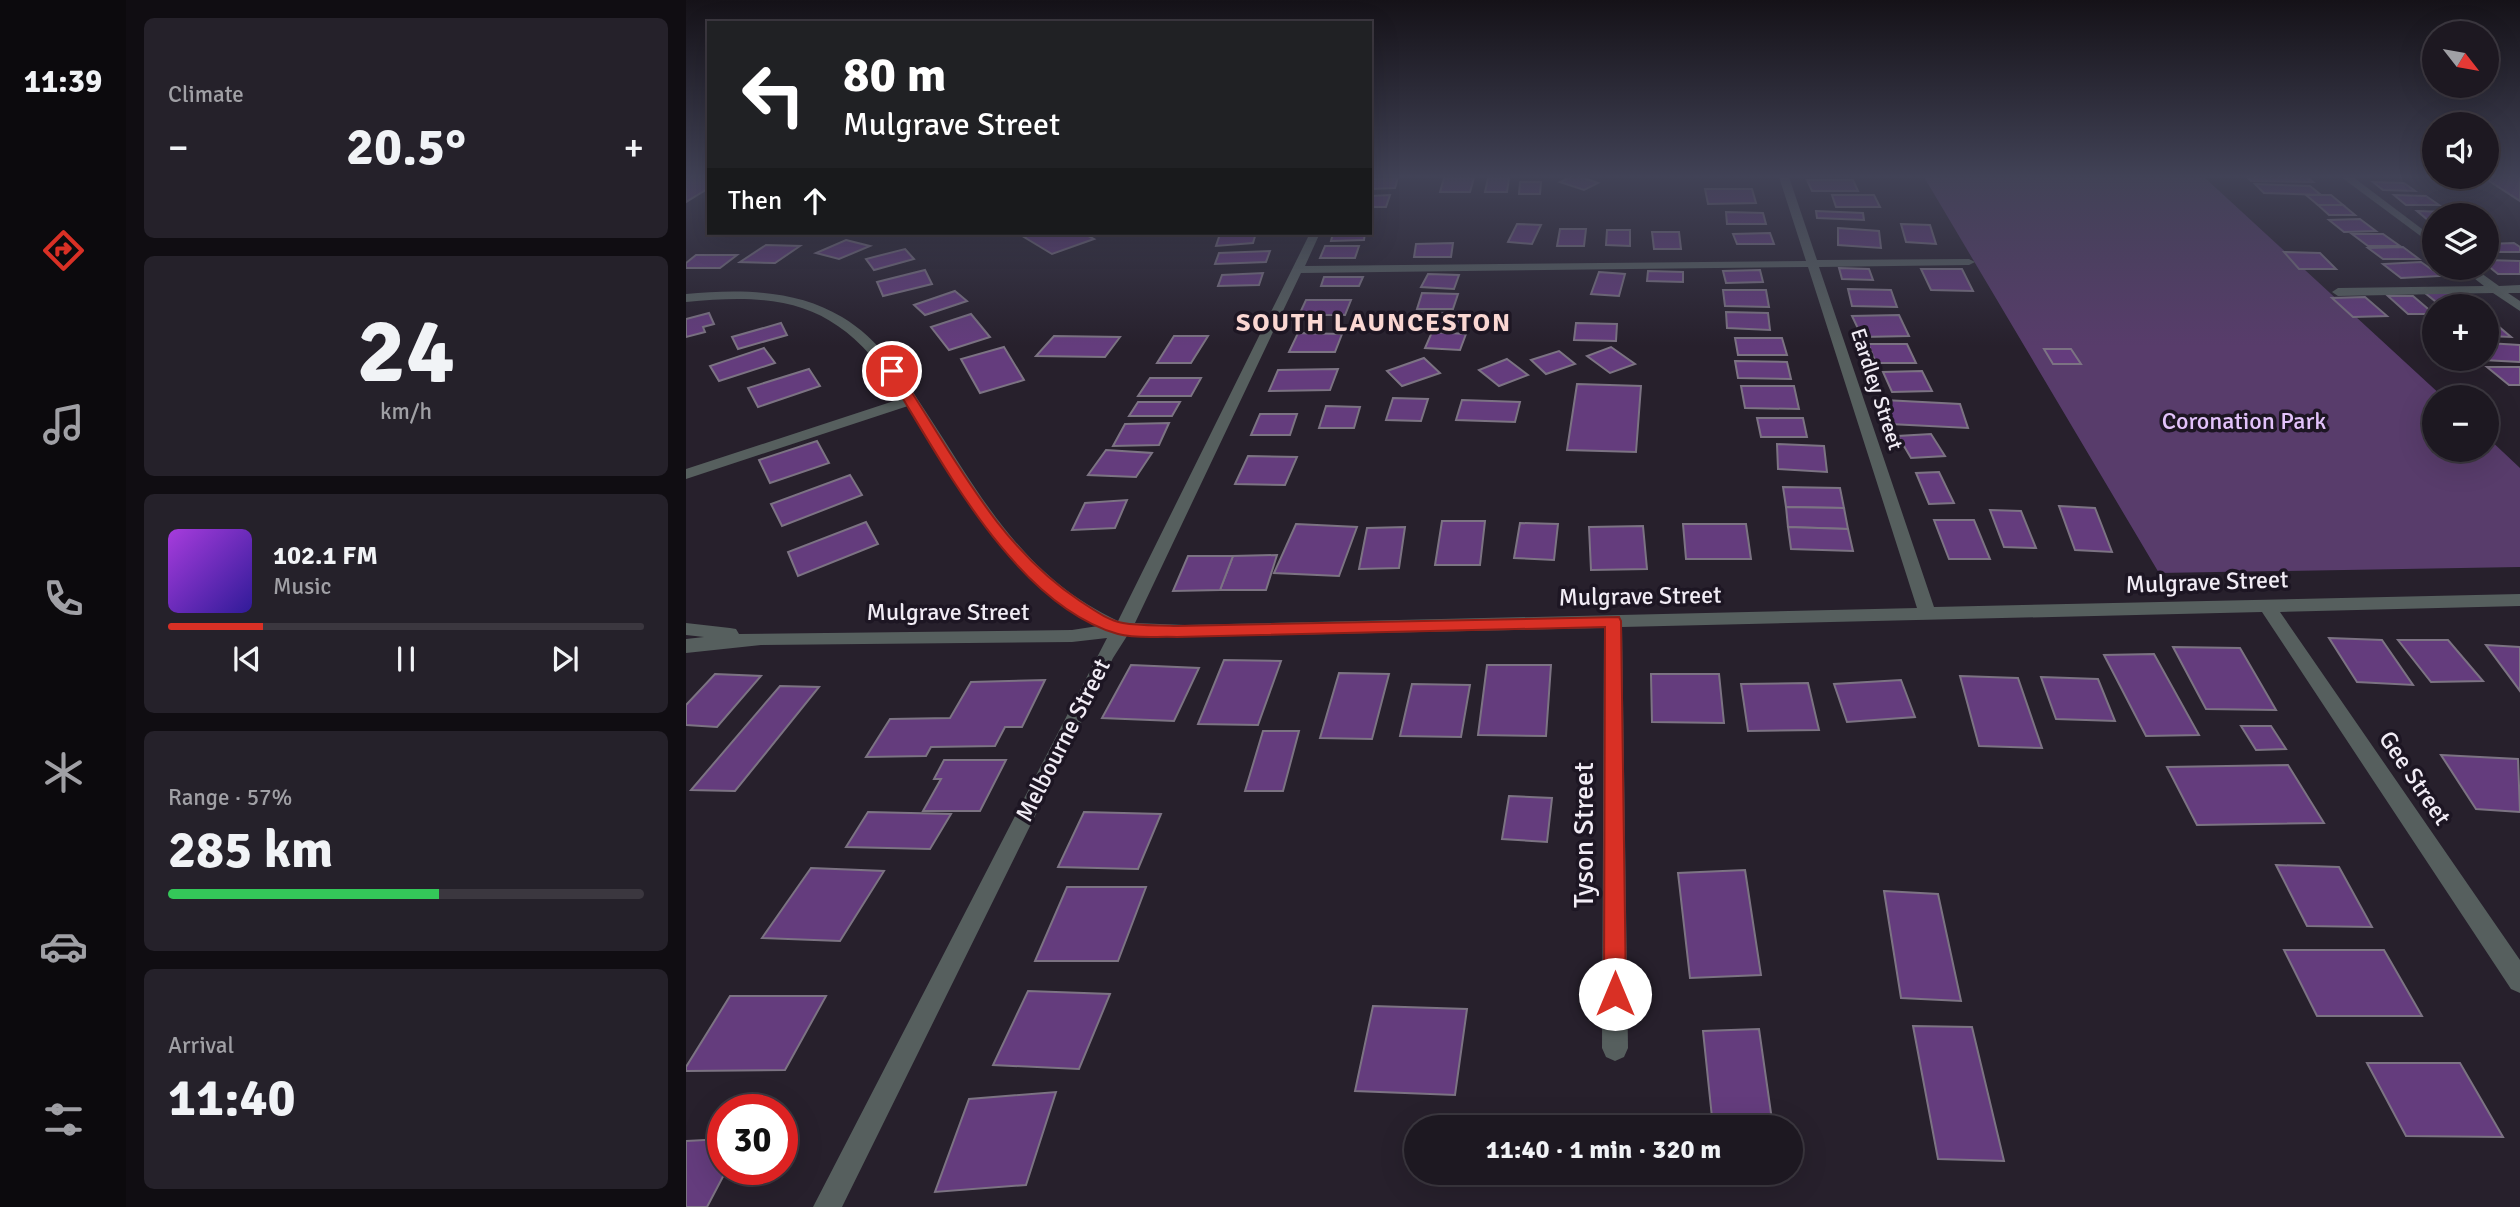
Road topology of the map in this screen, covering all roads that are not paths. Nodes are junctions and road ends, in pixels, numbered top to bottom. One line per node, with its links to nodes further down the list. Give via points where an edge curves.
1 (1803, 233): 3 (street, Eardley Street)
2 (1314, 235): 5 (street, Melbourne Street)
3 (1813, 262): 4 (street); 5 (street); 16 (street, Eardley Street)
4 (1969, 262)
5 (1297, 270): 19 (street, Melbourne Street)
6 (2483, 280): 8 (street)
7 (2520, 289): 8 (street)
8 (2496, 290): 9 (street); 11 (street)
9 (2338, 292)
10 (686, 298): 12 (street, via 761,296 814,308 856,331)
11 (2520, 307)
12 (911, 400): 13 (street); 19 (street, via 1010,548 1067,600)
13 (686, 474)
14 (2520, 600): 15 (street, Mulgrave Street)
15 (2266, 605): 16 (street, Mulgrave Street); 22 (street, Gee Street)
16 (1928, 615): 17 (street, Mulgrave Street)
17 (1613, 621): 19 (street, Mulgrave Street, via 1177,632); 23 (street, Tyson Street)
18 (686, 629): 20 (street, Mulgrave Street)
19 (1122, 629): 20 (street, Mulgrave Street, via 1072,636); 24 (street, Melbourne Street)
20 (761, 638): 21 (street, Mulgrave Street)
21 (686, 646)
22 (2520, 981)
23 (1615, 1048)
24 (827, 1207)

